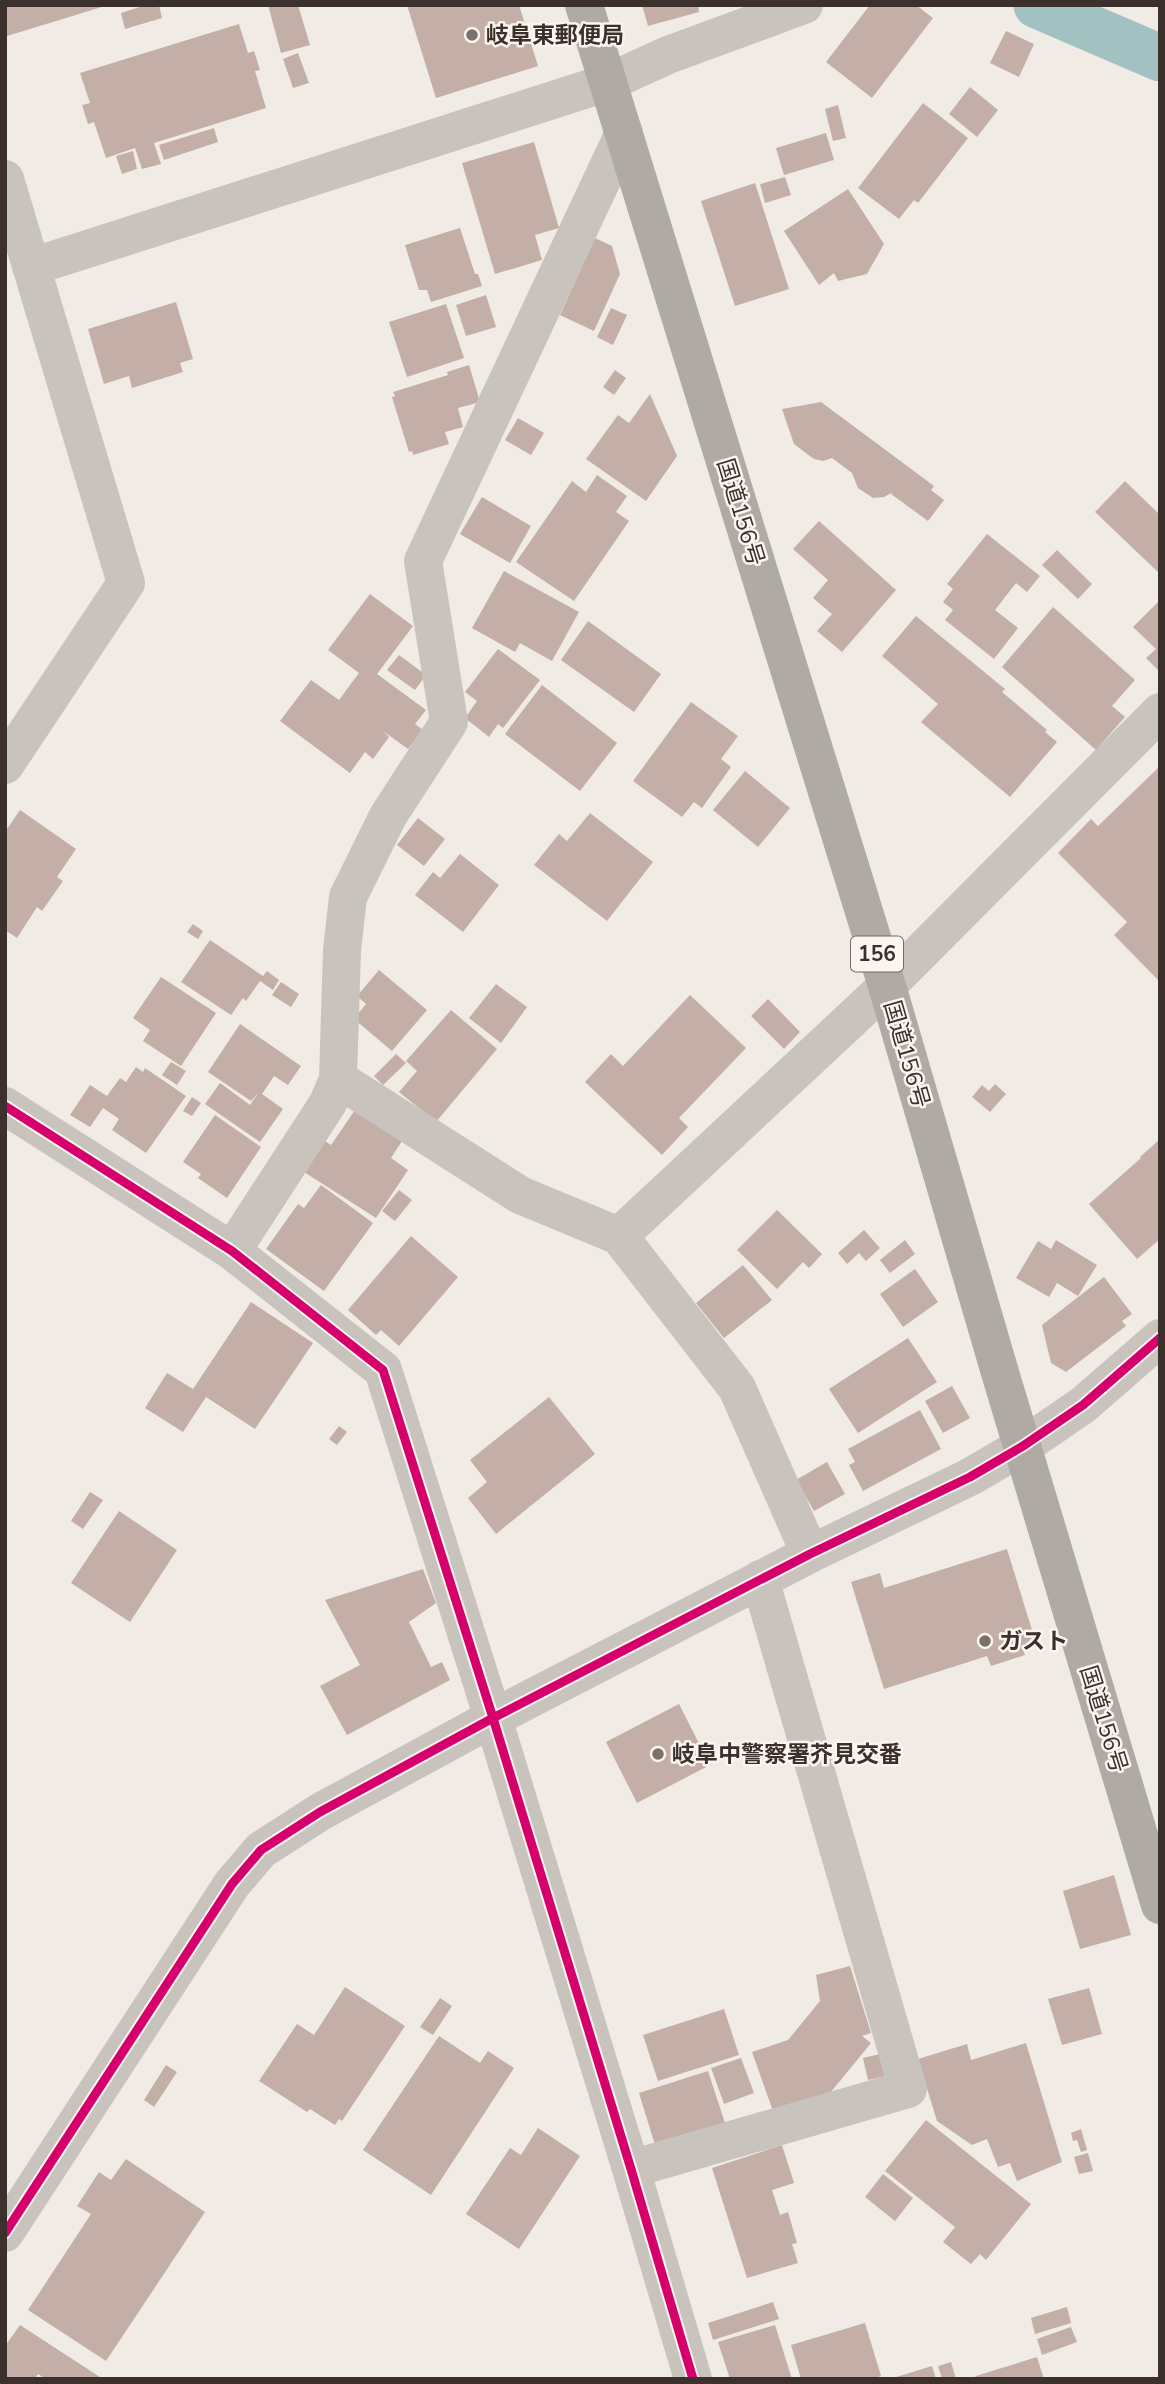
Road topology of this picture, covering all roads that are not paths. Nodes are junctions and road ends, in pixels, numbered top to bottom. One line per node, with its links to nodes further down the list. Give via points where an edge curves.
1 (584, 5): 3 (highway, 国道156号 / 156)
2 (804, 5): 3 (street)
3 (609, 82): 4 (highway, 国道156号 / 156); 6 (street)
4 (624, 133): 9 (highway, 国道156号 / 156); 10 (street, via 423,561 449,722 388,816 348,897)
5 (5, 179): 6 (street)
6 (31, 267): 8 (street, via 126,583)
7 (1160, 712): 9 (street)
8 (5, 765)
9 (887, 986): 12 (street); 15 (highway, 国道156号 / 156)
10 (338, 1079): 12 (street, via 520,1195); 13 (street, via 328,1103)
11 (5, 1107): 13 (street)
12 (619, 1236): 16 (street, via 737,1388)
13 (232, 1251): 18 (street, via 383,1370)
14 (1160, 1338): 15 (street, via 1083,1405)
15 (1023, 1446): 16 (street, via 970,1477); 19 (highway, 国道156号 / 156)
16 (810, 1554): 17 (street)
17 (760, 1579): 18 (street); 20 (street, via 908,2090)
18 (493, 1718): 20 (street); 21 (street, via 320,1812 261,1850 232,1884)
19 (1160, 1905)
20 (631, 2169): 22 (street)
21 (5, 2233)
22 (692, 2379)

